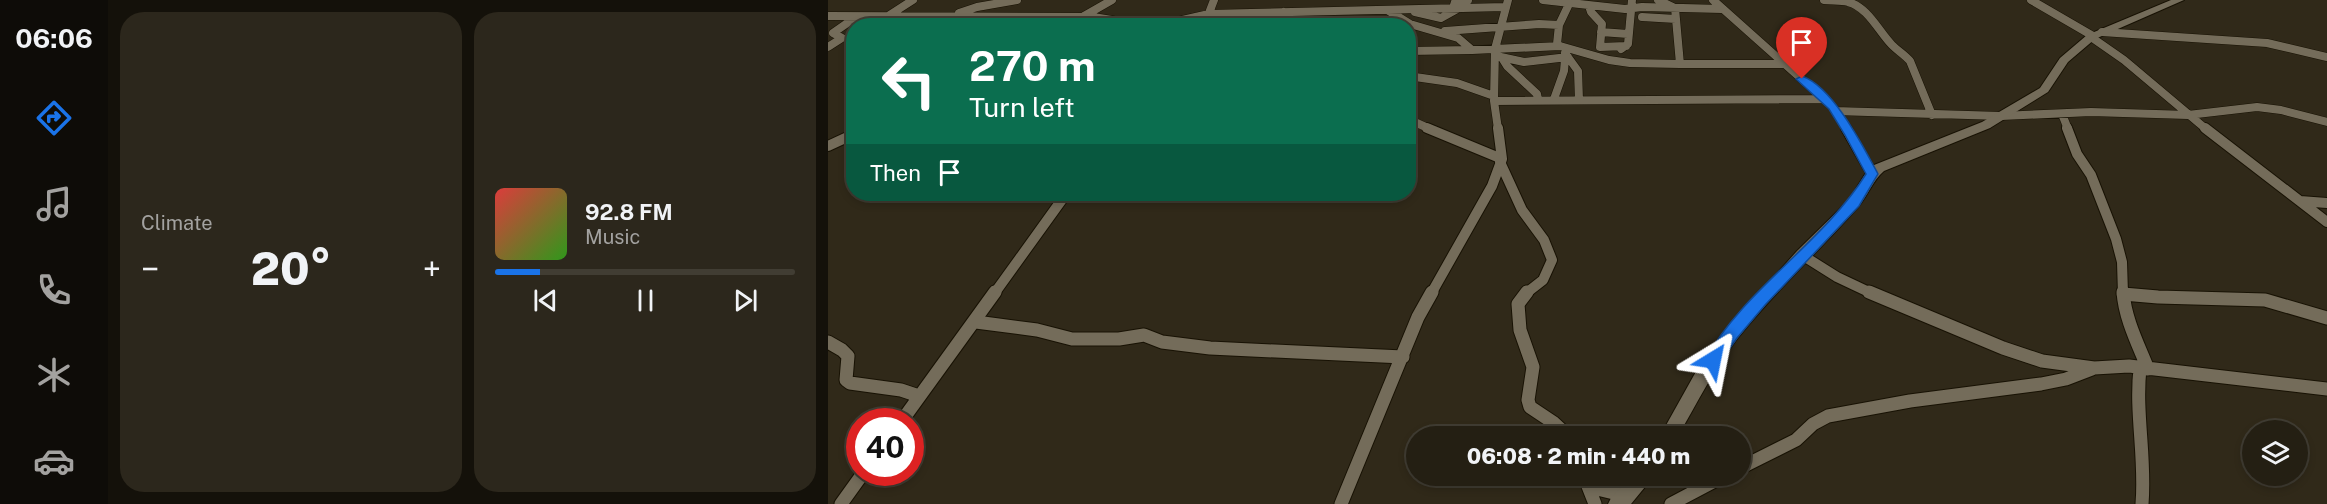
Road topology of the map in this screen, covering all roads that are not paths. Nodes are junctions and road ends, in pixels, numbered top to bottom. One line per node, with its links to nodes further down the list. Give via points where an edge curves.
1 (913, 0): 35 (street)
2 (1017, 0): 33 (street, via 977,7)
3 (1113, 0): 36 (street)
4 (1214, 0): 31 (street)
5 (1364, 0): 22 (street)
6 (1424, 0): 25 (street)
7 (1543, 0): 14 (street)
8 (1643, 0): 18 (street)
9 (1658, 0): 18 (street); 21 (street)
10 (1713, 0): 26 (street)
11 (1824, 0): 73 (street, via 1857,6 1904,54)
12 (2031, 0): 53 (street)
13 (2179, 0): 53 (street)
14 (1571, 2): 27 (street); 47 (street)
15 (1301, 4): 28 (street)
16 (1470, 4): 17 (street); 20 (street); 49 (street)
17 (1507, 4): 48 (street)
18 (1633, 7): 21 (street); 30 (street); 30 (street); 52 (street)
19 (1440, 8): 20 (street); 25 (street); 43 (street)
20 (1456, 8): 43 (street)
21 (1675, 8): 26 (street); 44 (street)
22 (1360, 9): 23 (street); 28 (street)
23 (1386, 9): 24 (street); 42 (street)
24 (1406, 9): 25 (street); 43 (street)
25 (1421, 9)
26 (1722, 9): 64 (street)
27 (1591, 10): 30 (street); 50 (street)
28 (1295, 11): 29 (street)
29 (1284, 12): 31 (street); 41 (street)
30 (1616, 13): 50 (street)
31 (1209, 14): 39 (street); 40 (street)
32 (828, 16): 34 (street)
33 (954, 16): 35 (street); 36 (street)
34 (856, 17): 35 (street)
35 (888, 17)
36 (1083, 17): 38 (street)
37 (1642, 17): 44 (street)
38 (1107, 18)
39 (1191, 18)
40 (1207, 18)
41 (1281, 18)
42 (1400, 18)
43 (1441, 18)
44 (1676, 19): 63 (street)
45 (846, 24): 56 (street, via 834,33 842,38)
46 (1416, 25): 51 (street)
47 (1558, 25): 48 (street); 54 (street, via 1557,44)
48 (1500, 26): 49 (street); 59 (street)
49 (1471, 28): 51 (street)
50 (1602, 28): 52 (street); 55 (street, via 1600,47)
51 (1445, 31): 57 (street)
52 (1628, 34): 55 (street)
53 (2095, 35): 60 (street, via 2267,44); 74 (street); 75 (street, via 2064,60 2044,90)
54 (1562, 46): 59 (street); 61 (street); 62 (street)
55 (1626, 46): 62 (street)
56 (828, 47)
57 (1472, 50): 58 (street); 59 (street)
58 (1416, 51)
59 (1498, 54): 61 (street, via 1524,62); 66 (street); 67 (street)
60 (2327, 57)
61 (1567, 58): 68 (street); 70 (street, via 1578,70)
62 (1607, 60): 63 (street)
63 (1680, 64): 64 (street)
64 (1782, 64): 69 (street)
65 (1416, 77): 66 (street, via 1457,83)
66 (1494, 98): 67 (street); 80 (street)
67 (1538, 99): 68 (street)
68 (1554, 99): 70 (street)
69 (1824, 99): 70 (street); 71 (street)
70 (1579, 100)
71 (1835, 111): 73 (street); 81 (street)
72 (2062, 114): 74 (street); 75 (street); 87 (street, via 2116,239 2122,262)
73 (1932, 115): 75 (street)
74 (2188, 115): 76 (street, via 2257,107); 83 (street)
75 (2001, 116): 81 (street, via 1971,133 1892,162)
76 (2327, 122)
77 (1416, 123): 80 (street)
78 (846, 138): 79 (street)
79 (828, 146)
80 (1501, 160): 91 (street, via 1492,186 1418,317); 97 (street, via 1522,210 1544,240 1552,260 1543,280 1522,296 1518,304 1520,330 1533,367 1530,407)
81 (1872, 174): 86 (street, via 1854,203)
82 (1061, 201): 89 (street)
83 (2300, 201): 84 (street); 85 (street)
84 (2327, 203)
85 (2327, 222)
86 (1802, 255): 92 (street, via 1837,277 2003,348 2042,361); 98 (street, via 1732,334 1704,373)
87 (2123, 294): 88 (street, via 2263,300); 93 (street)
88 (2327, 318)
89 (976, 321): 91 (street, via 1072,339 1144,335 1162,342 1220,349); 95 (street)
90 (828, 342): 95 (street, via 848,356 846,380 850,383)
91 (1403, 357): 107 (street)
92 (2094, 368): 93 (street); 99 (street, via 2041,384 1828,416 1796,440)
93 (2144, 369): 94 (street); 110 (street, via 2137,386)
94 (2327, 389)
95 (919, 396): 96 (street)
96 (911, 408)
97 (1557, 426)
98 (1675, 426)
99 (1751, 462)
100 (854, 486): 106 (street)
101 (1588, 486): 108 (street)
102 (1595, 486): 105 (street)
103 (1635, 486): 105 (street)
104 (1705, 486): 109 (street)
105 (1622, 500)
106 (841, 504)
107 (1341, 504)
108 (1594, 504)
109 (1671, 504)
110 (2142, 504)

